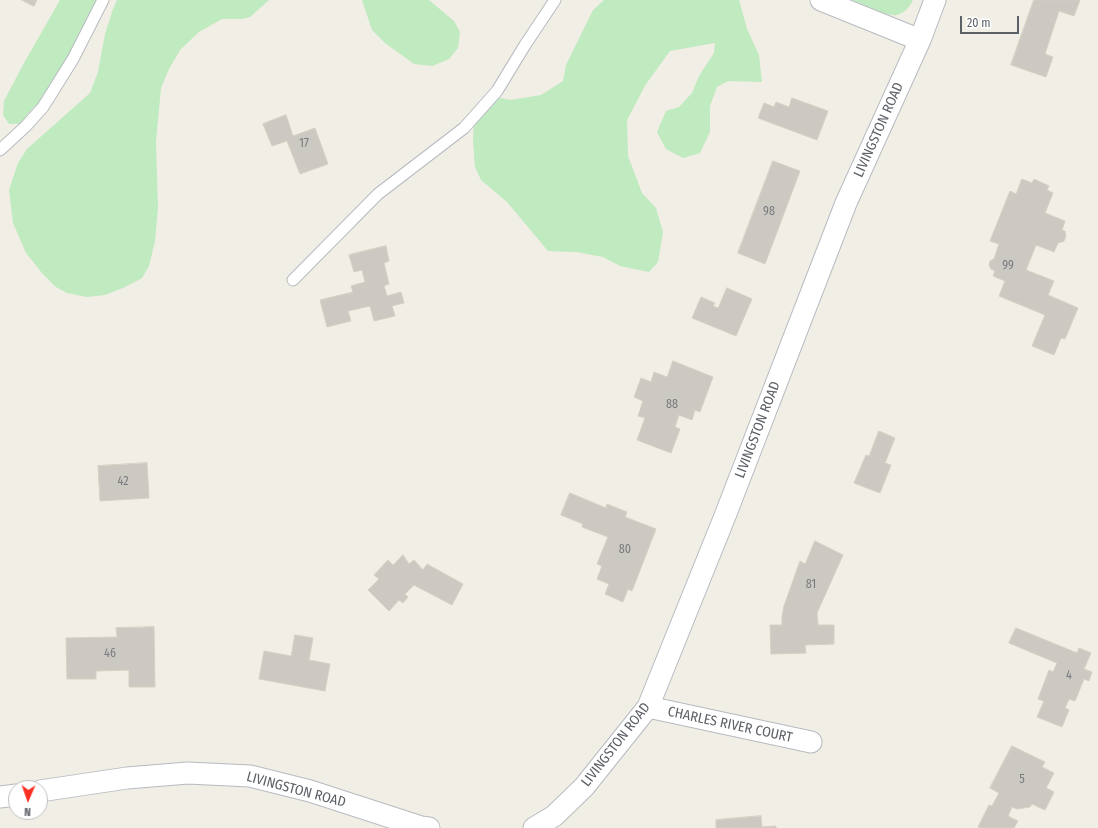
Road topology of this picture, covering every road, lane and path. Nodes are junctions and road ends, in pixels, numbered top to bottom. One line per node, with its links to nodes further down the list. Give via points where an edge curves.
1 (103, 0): 6 (lane, via 73,59 43,107)
2 (555, 0): 7 (lane, via 497,91 464,128 378,194)
3 (821, 0): 5 (street)
4 (935, 0): 5 (street, LIVINGSTON ROAD)
5 (920, 40): 8 (street, LIVINGSTON ROAD, via 846,203)
6 (0, 150)
7 (293, 280)
8 (648, 707): 9 (street, CHARLES RIVER COURT); 12 (street, LIVINGSTON ROAD, via 584,787 554,816)
9 (811, 742)
10 (48, 790): 11 (street, LIVINGSTON ROAD, via 134,777 188,774 250,776 310,791)
11 (429, 828)
12 (534, 828)

